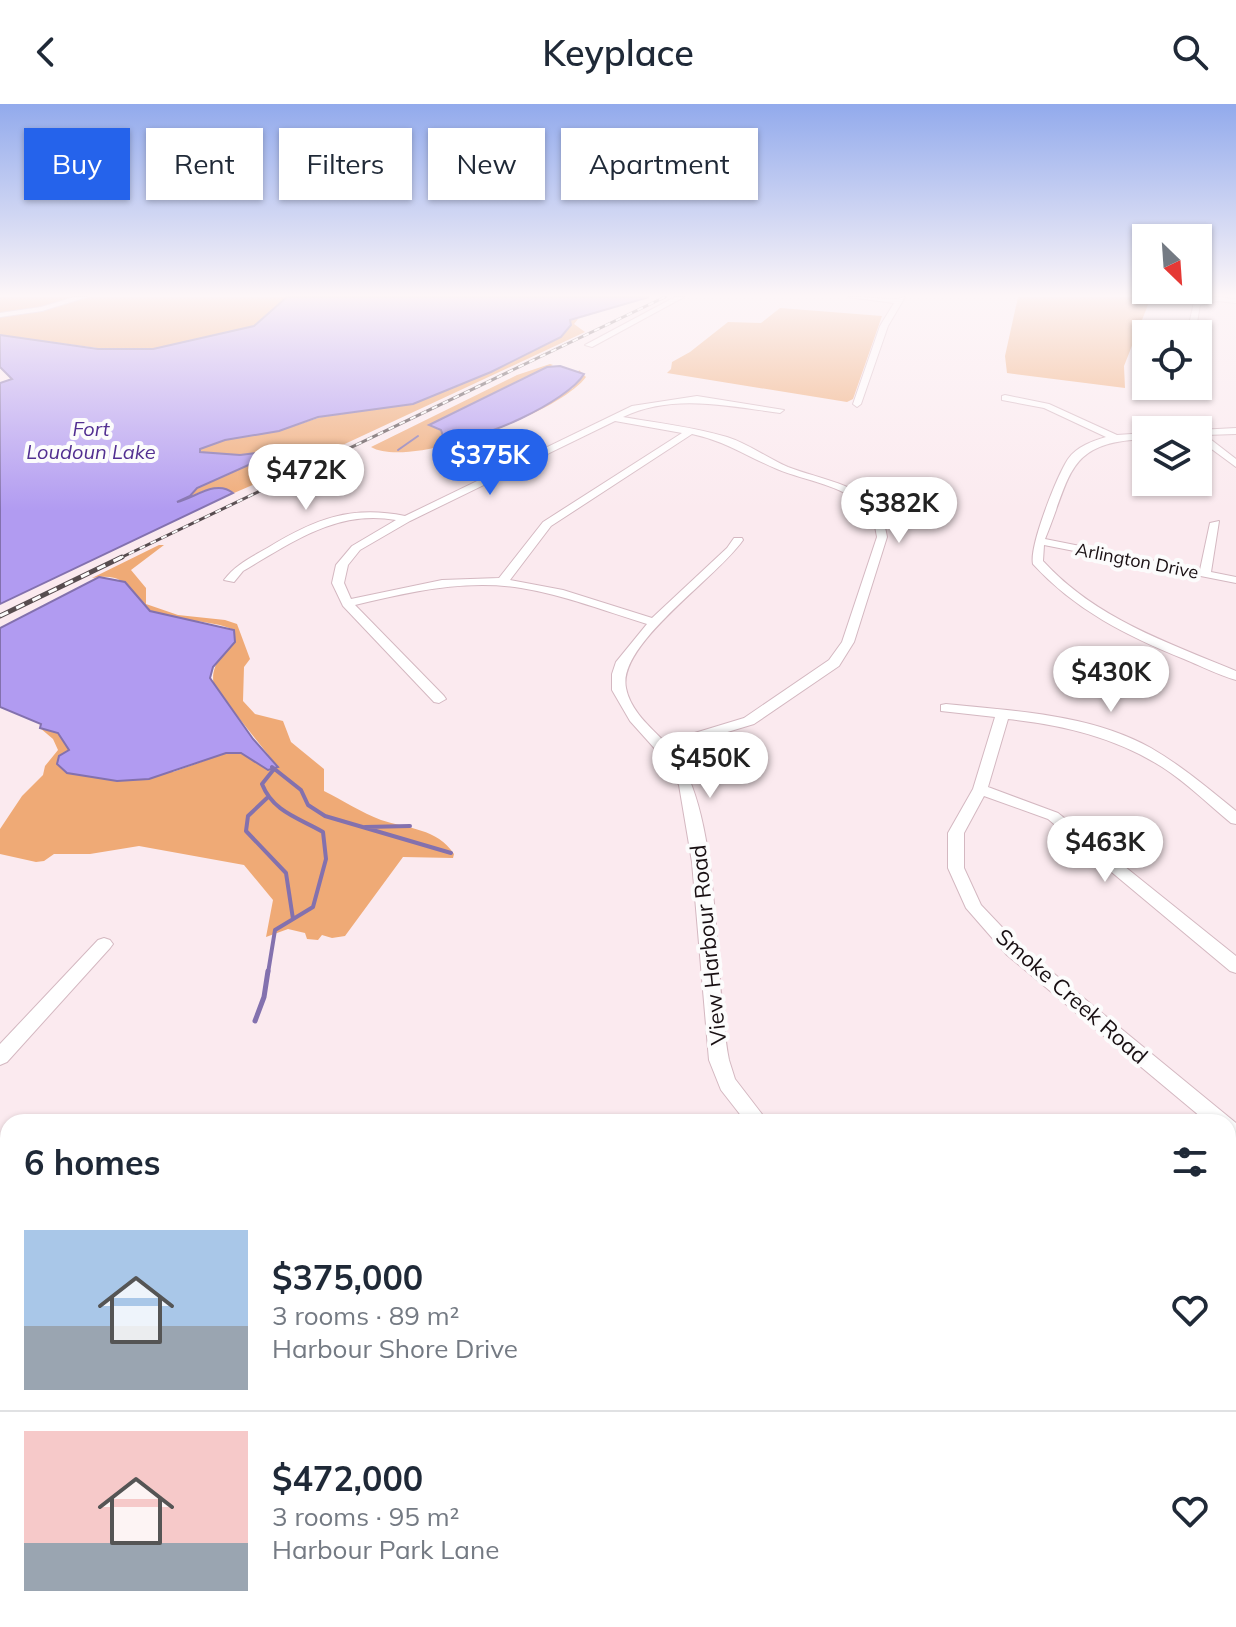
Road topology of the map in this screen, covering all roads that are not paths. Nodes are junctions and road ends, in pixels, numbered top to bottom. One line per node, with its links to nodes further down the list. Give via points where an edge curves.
1 (869, 368): 3 (street)
2 (1005, 398): 10 (street, via 1046,406)
3 (857, 404)
4 (780, 410): 5 (street, via 678,400)
5 (613, 418): 8 (street); 13 (street)
6 (1236, 431): 7 (street)
7 (1212, 432)
8 (688, 433): 20 (street, via 547,524); 27 (street, via 727,440 781,468 862,499 883,524 848,642 834,663 749,721)
9 (1132, 437): 10 (street)
10 (1115, 438): 16 (street, via 1082,449 1073,459)
11 (1212, 444): 12 (street)
12 (1236, 464)
13 (406, 519): 18 (street, via 368,512 327,521 239,569); 21 (street, via 356,548 342,565 338,583)
14 (1215, 523): 17 (street)
15 (738, 540): 22 (street, View Harbour Road)
16 (1039, 541): 17 (street, Arlington Drive); 23 (street, via 1037,562 1055,585 1081,604)
17 (1205, 574): 19 (street, Arlington Drive)
18 (230, 580)
19 (1236, 580)
20 (502, 582): 21 (street, via 458,581); 22 (street)
21 (347, 603): 24 (street)
22 (657, 623): 27 (street, View Harbour Road, via 629,649 618,673 621,696)
23 (1236, 676)
24 (439, 699)
25 (946, 708): 26 (street)
26 (1003, 714): 28 (street, Smoke Creek Road); 29 (street, via 1113,734 1168,763)
27 (664, 747): 33 (street, View Harbour Road, via 685,781 694,820 715,1033 725,1078)
28 (980, 789): 31 (street, via 1053,816); 34 (street, Smoke Creek Road, via 956,833 956,868 974,908 1013,950)
29 (1236, 819)
30 (104, 944): 32 (street)
31 (1236, 966)
32 (0, 1057)
33 (752, 1114)
34 (1211, 1114)

